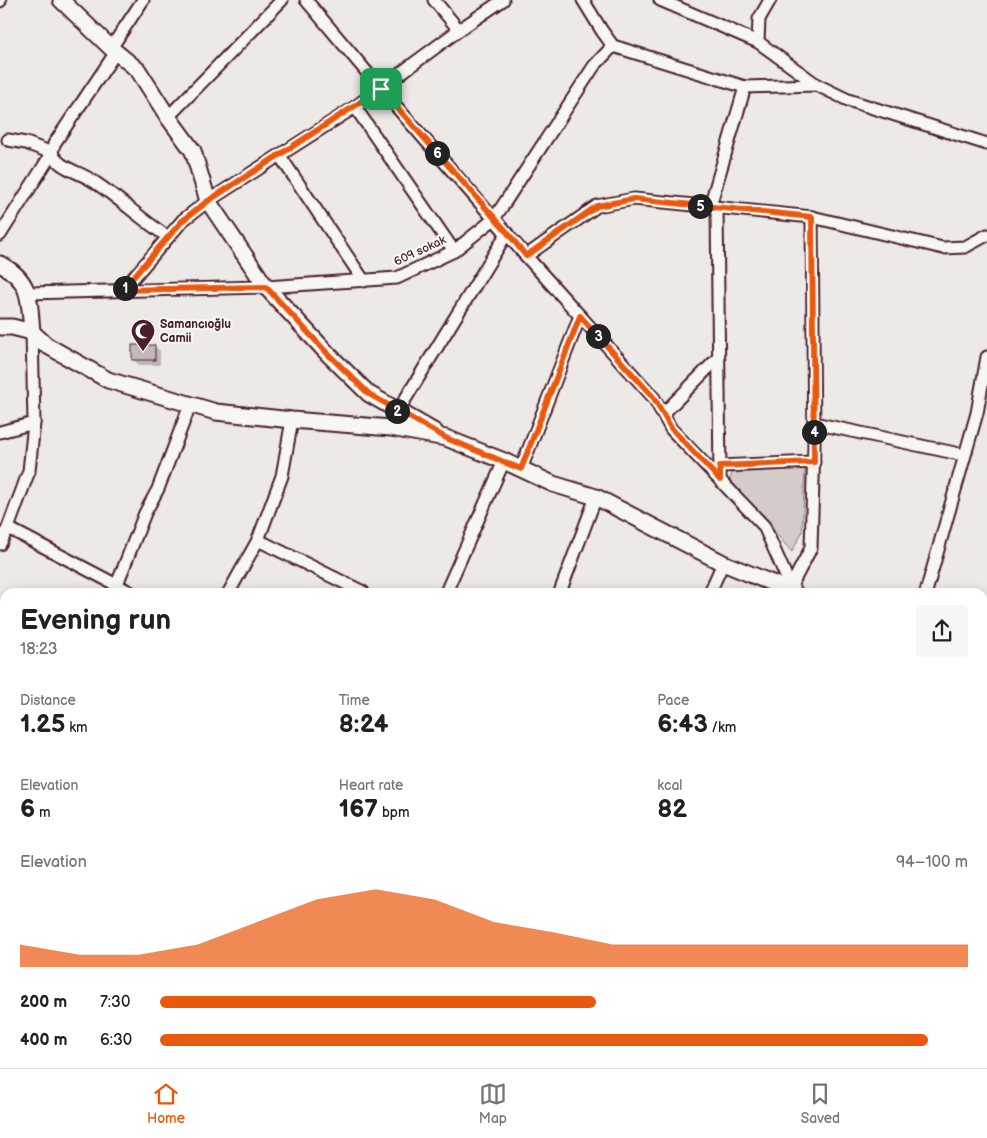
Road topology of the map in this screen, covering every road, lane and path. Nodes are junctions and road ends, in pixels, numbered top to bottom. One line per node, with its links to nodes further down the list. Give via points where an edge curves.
1 (61, 0): 13 (main road)
2 (143, 0): 13 (street)
3 (282, 0): 18 (street)
4 (306, 0): 16 (street)
5 (434, 0): 10 (street)
6 (503, 0): 10 (street)
7 (583, 0): 12 (street)
8 (660, 0): 11 (street)
9 (770, 0): 11 (street, via 759,19)
10 (460, 30): 16 (street)
11 (758, 42): 14 (street)
12 (613, 46): 15 (street); 26 (street, 609 sokak, via 594,66)
13 (113, 50): 18 (main road, via 138,70); 21 (street)
14 (817, 85): 15 (street); 20 (street, via 848,100)
15 (745, 87): 24 (street)
16 (381, 89): 17 (street); 26 (street)
17 (355, 107): 22 (street); 31 (street)
18 (168, 117): 23 (main road, via 193,151)
19 (8, 140): 21 (street)
20 (987, 144)
21 (52, 152): 28 (street); 30 (street, via 58,161 93,180)
22 (280, 156): 23 (street); 34 (street)
23 (208, 201): 30 (street, via 183,220); 35 (main road)
24 (713, 207): 25 (street); 32 (street, via 634,199 597,206); 42 (street)
25 (812, 217): 29 (street, via 944,248 965,247); 48 (street)
26 (494, 218): 27 (street); 31 (street, 609 sokak)
27 (507, 232): 32 (street); 44 (street)
28 (0, 235)
29 (987, 235)
30 (168, 237): 36 (street)
31 (454, 251): 34 (street, 609 sokak, via 397,278)
32 (526, 256): 38 (street)
33 (0, 264): 37 (main road, via 13,271)
34 (364, 280): 35 (street, 609 sokak)
35 (266, 287): 36 (street, 609 sokak); 44 (main road, via 369,394)
36 (122, 290): 37 (street, 609 sokak)
37 (29, 293): 40 (main road)
38 (580, 316): 45 (street, via 654,398); 56 (street)
39 (0, 327): 40 (main road)
40 (32, 332): 43 (main road, via 46,345 108,380); 49 (street)
41 (987, 357): 46 (street)
42 (718, 358): 45 (street); 55 (street)
43 (190, 405): 47 (main road, via 216,412); 64 (street)
44 (398, 411): 51 (main road)
45 (663, 414): 57 (street, via 671,428)
46 (982, 414): 52 (street)
47 (292, 420): 51 (main road, via 392,428); 60 (street, via 282,476)
48 (814, 423): 52 (street); 54 (street)
49 (34, 424): 50 (street); 59 (street, via 29,471)
50 (0, 432)
51 (446, 438): 53 (main road)
52 (964, 454): 73 (street)
53 (504, 461): 56 (main road); 67 (street)
54 (814, 462): 55 (street); 72 (street, via 811,548)
55 (720, 466): 57 (street)
56 (521, 469): 58 (main road, via 553,484)
57 (720, 480): 71 (street, via 764,526)
58 (596, 497): 62 (main road); 68 (street)
59 (8, 528): 61 (street); 63 (street)
60 (258, 540): 65 (street); 66 (street)
61 (0, 544)
62 (723, 562): 69 (street); 70 (main road)
63 (114, 588)
64 (116, 588)
65 (231, 588)
66 (356, 588)
67 (448, 588)
68 (562, 588)
69 (712, 588)
70 (785, 588)
71 (791, 588)
72 (793, 588)
73 (927, 588)

